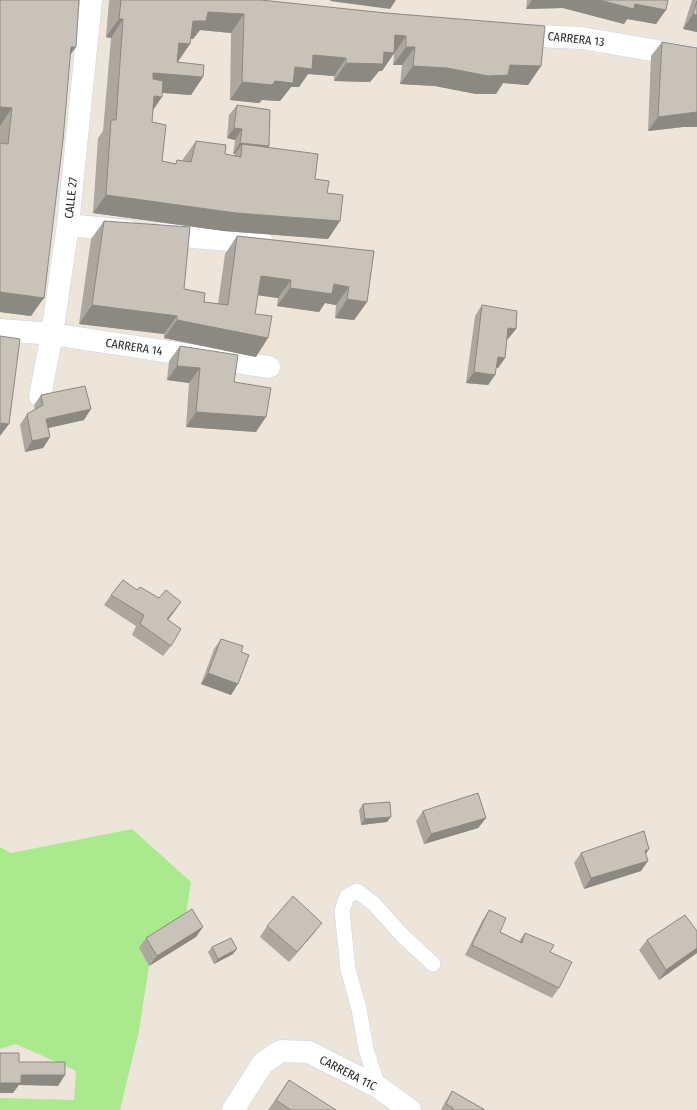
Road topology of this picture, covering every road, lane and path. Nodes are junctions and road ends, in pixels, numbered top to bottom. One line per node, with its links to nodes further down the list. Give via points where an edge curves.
1 (91, 0): 4 (street, CALLE 27)
2 (492, 33): 3 (street, CARRERA 13, via 582,38)
3 (697, 58)
4 (68, 225): 5 (street); 7 (street, CALLE 27)
5 (281, 245)
6 (0, 330): 7 (street, CARRERA 14)
7 (52, 334): 8 (street, CARRERA 14); 9 (street, CALLE 27)
8 (269, 367)
9 (40, 396)
10 (433, 964): 11 (lane, via 373,903 357,891 347,896 342,911 348,969 366,1049)
11 (378, 1087): 12 (street, CARRERA 11C, via 309,1052 281,1051 263,1063); 13 (street, CARRERA 11C)
12 (233, 1110)
13 (410, 1110)

